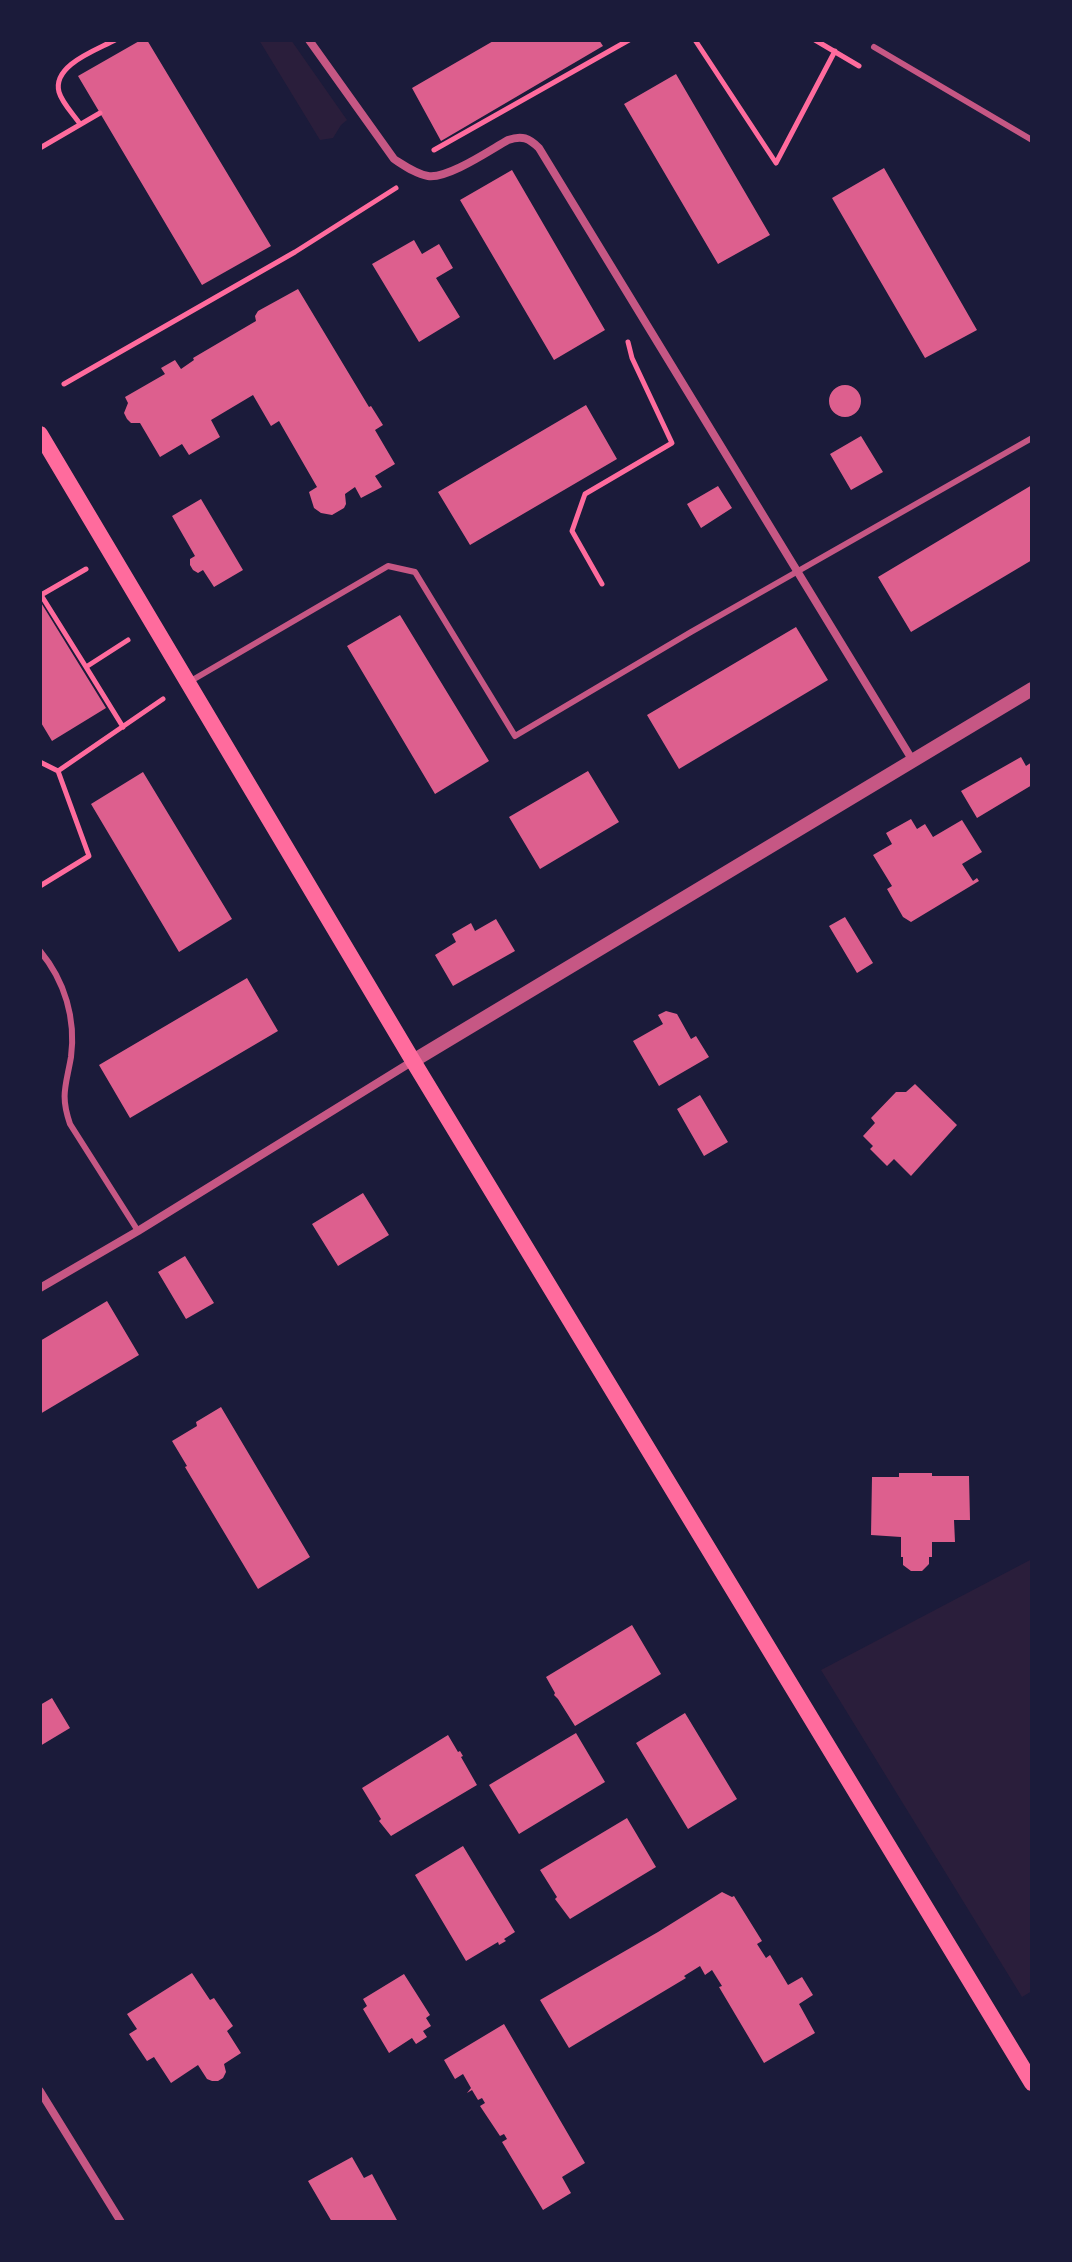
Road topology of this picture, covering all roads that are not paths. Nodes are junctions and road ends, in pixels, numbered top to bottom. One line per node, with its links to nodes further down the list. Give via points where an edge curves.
1 (309, 40): 6 (street, via 394,159 408,168 430,176 445,174 518,137 539,148)
2 (874, 47): 3 (lane)
3 (1032, 140)
4 (40, 434): 7 (main road)
5 (1032, 438): 6 (lane)
6 (798, 571): 7 (lane, via 515,736 415,572 388,566); 9 (street)
7 (189, 682): 11 (main road)
8 (1032, 689): 9 (street)
9 (913, 761): 11 (street)
10 (40, 951): 12 (lane, via 57,976 71,1014 63,1095 67,1116)
11 (413, 1061): 12 (street); 14 (main road)
12 (138, 1231): 13 (street)
13 (40, 1288)
14 (1032, 2083)
15 (40, 2091): 16 (street)
16 (121, 2222)

